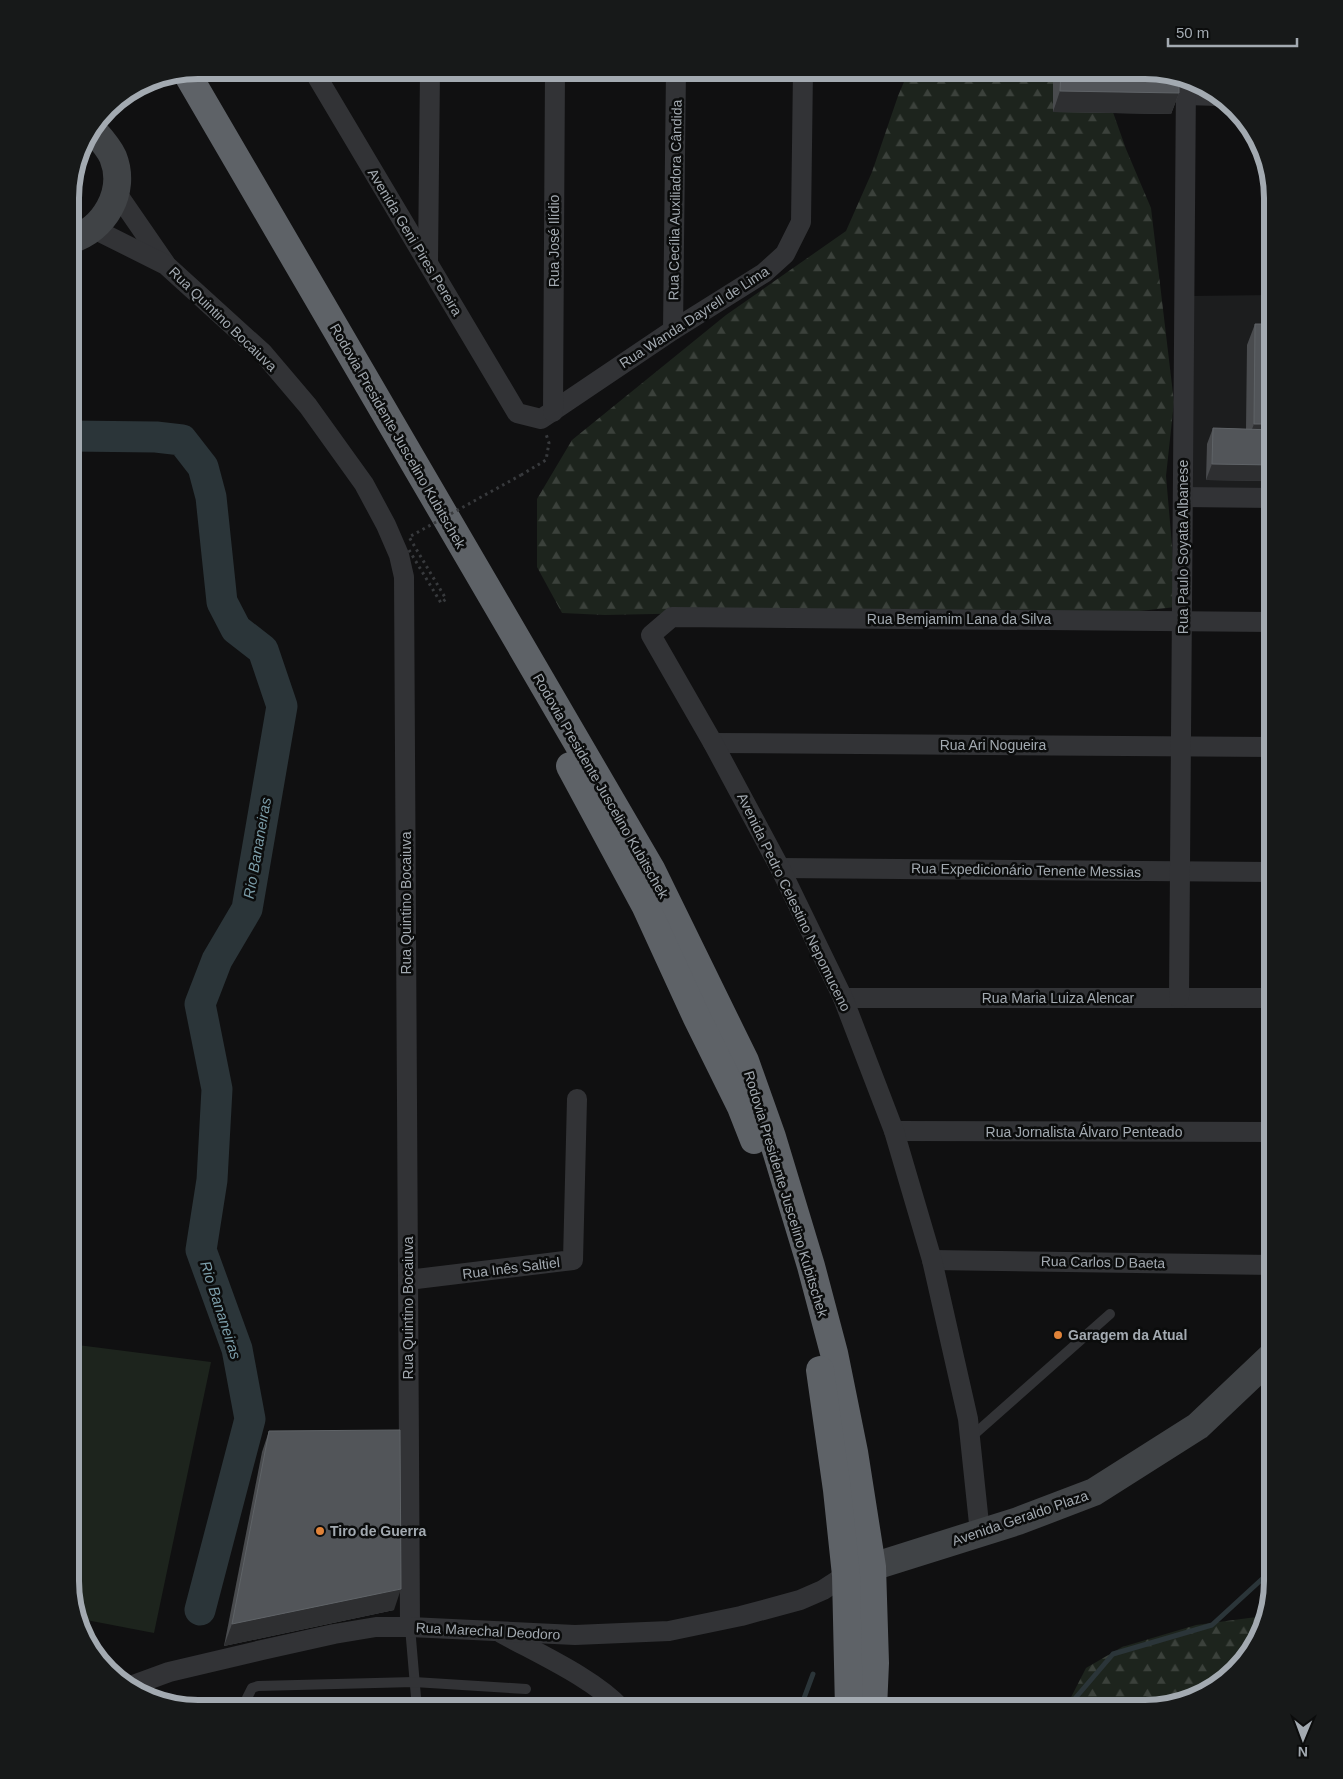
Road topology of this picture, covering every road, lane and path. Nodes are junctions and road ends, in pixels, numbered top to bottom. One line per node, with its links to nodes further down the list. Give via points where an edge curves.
1 (190, 79): 41 (highway, Rodovia Presidente Juscelino Kubitschek, via 651,869 745,1061 811,1266 834,1353)
2 (318, 79): 12 (street, Avenida Geni Pires Pereira)
3 (430, 79): 12 (street)
4 (555, 79): 15 (street, Rua José Ilídio)
5 (676, 79): 14 (street, Rua Cecília Auxiliadora Cândida)
6 (802, 79): 14 (street, Rua Wanda Dayrell de Lima, via 801,222 789,246 764,273)
7 (170, 82): 42 (highway, Rodovia Presidente Juscelino Kubitschek, via 562,753 645,905 741,1107 768,1174 791,1246 818,1361)
8 (1186, 88): 16 (street, Rua Paulo Soyata Albanese)
9 (98, 132): 10 (street, via 113,158)
10 (116, 192): 11 (street, via 108,213); 13 (street, Rua Quintino Bocaiuva)
11 (82, 236): 13 (street, Rua Quintino Bocaiuva)
12 (428, 264): 15 (street, Avenida Geni Pires Pereira, via 517,413)
13 (166, 265): 36 (street, Rua Quintino Bocaiuva, via 263,353 308,406 364,484 401,559 404,577)
14 (673, 330): 15 (street, Rua Wanda Dayrell de Lima)
15 (547, 416): 18 (path, bridge, via 549,443 546,460 409,537 446,599 441,603)
16 (1183, 497): 17 (street); 19 (street, Rua Paulo Soyata Albanese)
17 (1264, 498)
18 (409, 550)
19 (1182, 621): 20 (street, Rua Bemjamim Lana da Silva); 21 (street, Rua Bemjamim Lana da Silva, via 672,617); 23 (street, Rua Paulo Soyata Albanese)
20 (1264, 622)
21 (651, 635): 22 (street, Avenida Pedro Celestino Nepomuceno)
22 (713, 743): 23 (street, Rua Ari Nogueira); 25 (street, Avenida Pedro Celestino Nepomuceno)
23 (1181, 746): 24 (street, Rua Ari Nogueira); 26 (street, Rua Paulo Soyata Albanese)
24 (1264, 747)
25 (780, 868): 26 (street, Rua Expedicionário Tenente Messias); 28 (street, Avenida Pedro Celestino Nepomuceno)
26 (1180, 872): 27 (street, Rua Expedicionário Tenente Messias); 29 (street, Rua Paulo Soyata Albanese)
27 (1264, 872)
28 (844, 998): 29 (street, Rua Maria Luiza Alencar); 32 (street, Avenida Pedro Celestino Nepomuceno)
29 (1179, 998): 30 (street, Rua Maria Luiza Alencar)
30 (1264, 998)
31 (577, 1099): 36 (street, Rua Inês Saltiel, via 574,1260)
32 (894, 1131): 33 (street, Rua Jornalista Álvaro Penteado); 34 (street, Avenida Pedro Celestino Nepomuceno)
33 (1264, 1132)
34 (932, 1260): 35 (street, Rua Carlos D Baeta); 39 (street, Avenida Pedro Celestino Nepomuceno)
35 (1264, 1265)
36 (408, 1280): 43 (street, Rua Quintino Bocaiuva)
37 (1110, 1314): 39 (lane)
38 (1264, 1364): 40 (street, Avenida Geraldo Plaza, via 1198,1426 1094,1492)
39 (970, 1438): 40 (street, Avenida Pedro Celestino Nepomuceno)
40 (980, 1533): 41 (street, Avenida Geraldo Plaza)
41 (872, 1567): 52 (highway, Rodovia Presidente Juscelino Kubitschek)
42 (846, 1575): 44 (street, Rua Marechal Deodoro, via 800,1600 669,1631 576,1635); 51 (highway, Rodovia Presidente Juscelino Kubitschek)
43 (410, 1627): 44 (street, Rua Marechal Deodoro); 45 (lane); 46 (street, Rua Marechal Deodoro, via 334,1634 169,1672)
44 (497, 1631): 50 (street, via 579,1676)
45 (414, 1682): 47 (lane); 48 (lane, via 258,1686 252,1688); 49 (lane)
46 (137, 1684)
47 (526, 1689)
48 (248, 1700)
49 (416, 1700)
50 (614, 1700)
51 (849, 1700)
52 (873, 1700)

